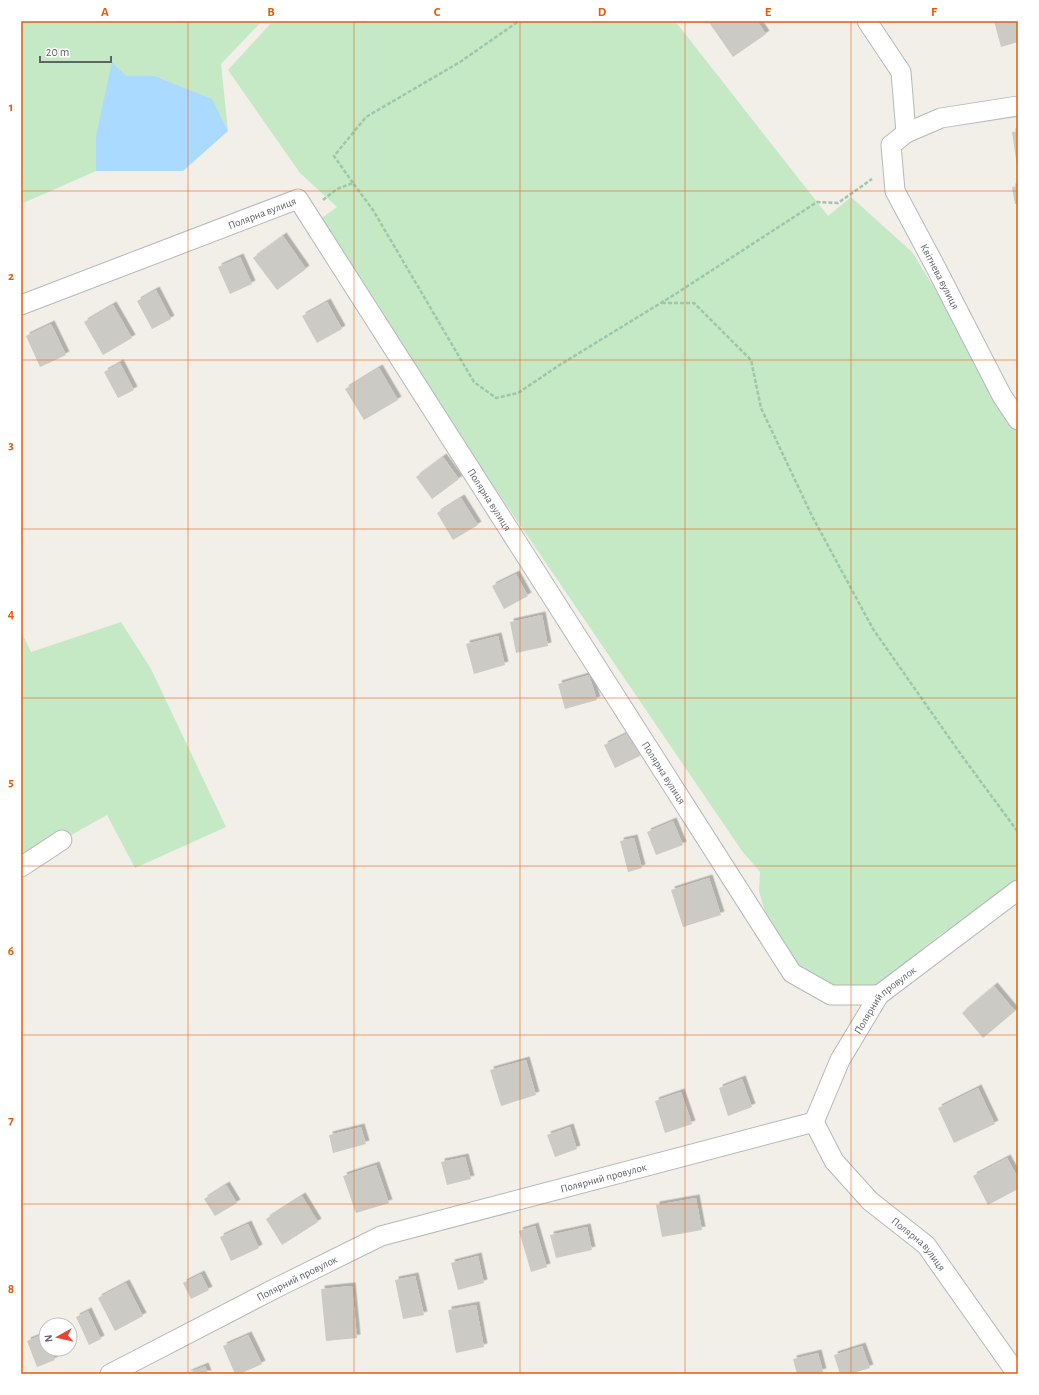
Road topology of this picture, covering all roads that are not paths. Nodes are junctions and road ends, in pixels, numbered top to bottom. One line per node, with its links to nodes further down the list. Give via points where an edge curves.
1 (867, 21): 3 (street, via 901,72)
2 (1018, 106): 3 (street, via 941,118)
3 (906, 133): 5 (street, Квітнева вулиця, via 891,145 895,191 1002,396)
4 (21, 305): 9 (street, Полярна вулиця, via 298,199 792,973 832,995)
5 (1018, 420)
6 (62, 840): 7 (street)
7 (21, 867)
8 (1018, 890): 9 (street, Полярний провулок)
9 (879, 996): 10 (street, Полярний провулок, via 840,1060)
10 (814, 1122): 11 (street, Полярний провулок, via 381,1236); 12 (street, Полярна вулиця, via 834,1161 870,1201 926,1245)
11 (110, 1374)
12 (1017, 1374)

